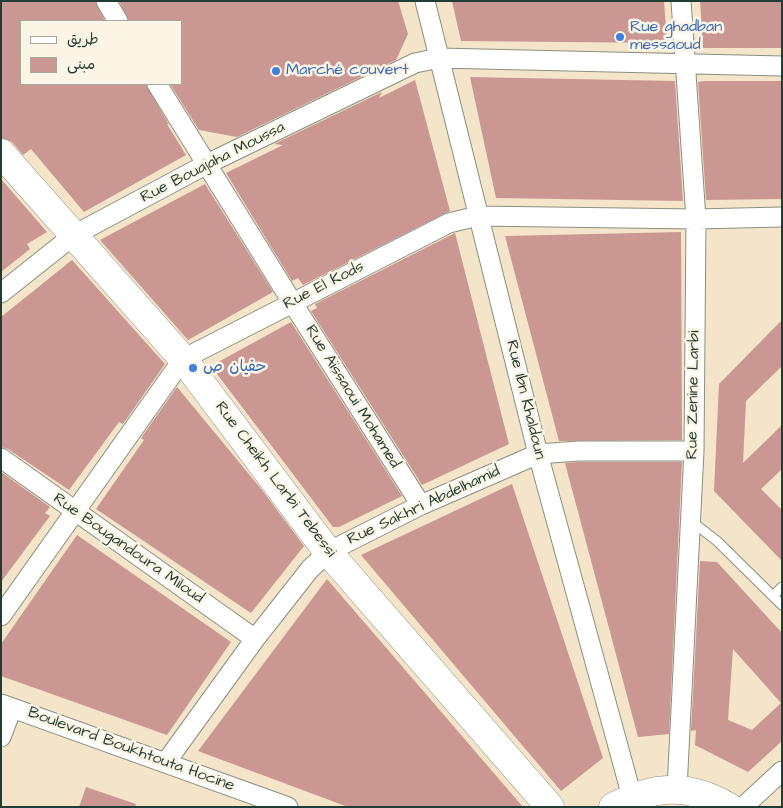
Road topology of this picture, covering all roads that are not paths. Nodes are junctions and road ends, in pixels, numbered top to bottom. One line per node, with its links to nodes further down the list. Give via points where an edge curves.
1 (106, 1): 4 (street)
2 (426, 1): 5 (street, Rue Ibn Khaldoun)
3 (681, 1): 6 (street, Rue Zenine Larbi)
4 (117, 20)
5 (439, 58): 6 (street); 10 (street, Rue Bouajaha Moussa, via 415,62); 11 (street, Rue Ibn Khaldoun)
6 (686, 65): 7 (street); 13 (street, Rue Zenine Larbi)
7 (782, 66)
8 (158, 85): 10 (street, Rue Aïssaoui Mohamed)
9 (1, 153): 14 (main road, Rue Cheikh Larbi Tebessi)
10 (207, 164): 14 (street, Rue Bouajaha Moussa); 16 (street, Rue Aïssaoui Mohamed)
11 (478, 216): 13 (street, Rue El Kods); 16 (street, Rue El Kods, via 449,223); 19 (street, Rue Ibn Khaldoun)
12 (782, 217): 13 (street, Rue El Kods)
13 (696, 219): 18 (street, Rue Zenine Larbi)
14 (74, 235): 15 (street, Rue Bouajaha Moussa); 17 (main road, Rue Cheikh Larbi Tebessi)
15 (1, 293)
16 (292, 302): 17 (street, Rue El Kods); 21 (street, Rue Aïssaoui Mohamed)
17 (183, 359): 22 (street, Rue El Kods); 24 (main road, Rue Cheikh Larbi Tebessi)
18 (694, 450): 19 (street, Rue Sakhri Abdelhamid, via 579,450); 23 (street, Rue Zenine Larbi)
19 (538, 454): 21 (street, Rue Sakhri Abdelhamid); 35 (street, Rue Ibn Khaldoun)
20 (1, 458): 22 (street, Rue Bougandoura Miloud)
21 (420, 505): 24 (street, Rue Sakhri Abdelhamid)
22 (74, 512): 28 (street, Rue El Kods); 29 (street, Rue Bougandoura Miloud)
23 (691, 521): 26 (lane, via 717,541); 34 (street, Rue Zenine Larbi)
24 (328, 552): 29 (street, Rue Sakhri Abdelhamid, via 310,569); 37 (main road, Rue Cheikh Larbi Tebessi)
25 (782, 587): 26 (lane)
26 (773, 596): 27 (lane)
27 (782, 605)
28 (1, 616)
29 (255, 639): 32 (street, Rue Sakhri Abdelhamid)
30 (7, 706): 31 (street); 32 (street, Boulevard Boukhtouta Hocine)
31 (1, 737)
32 (166, 762): 36 (street, Boulevard Boukhtouta Hocine)
33 (782, 770): 39 (street)
34 (677, 789): 35 (main road, via 654,790); 38 (main road, via 709,795)
35 (622, 802)
36 (288, 807)
37 (550, 807)
38 (729, 807)
39 (743, 807)

